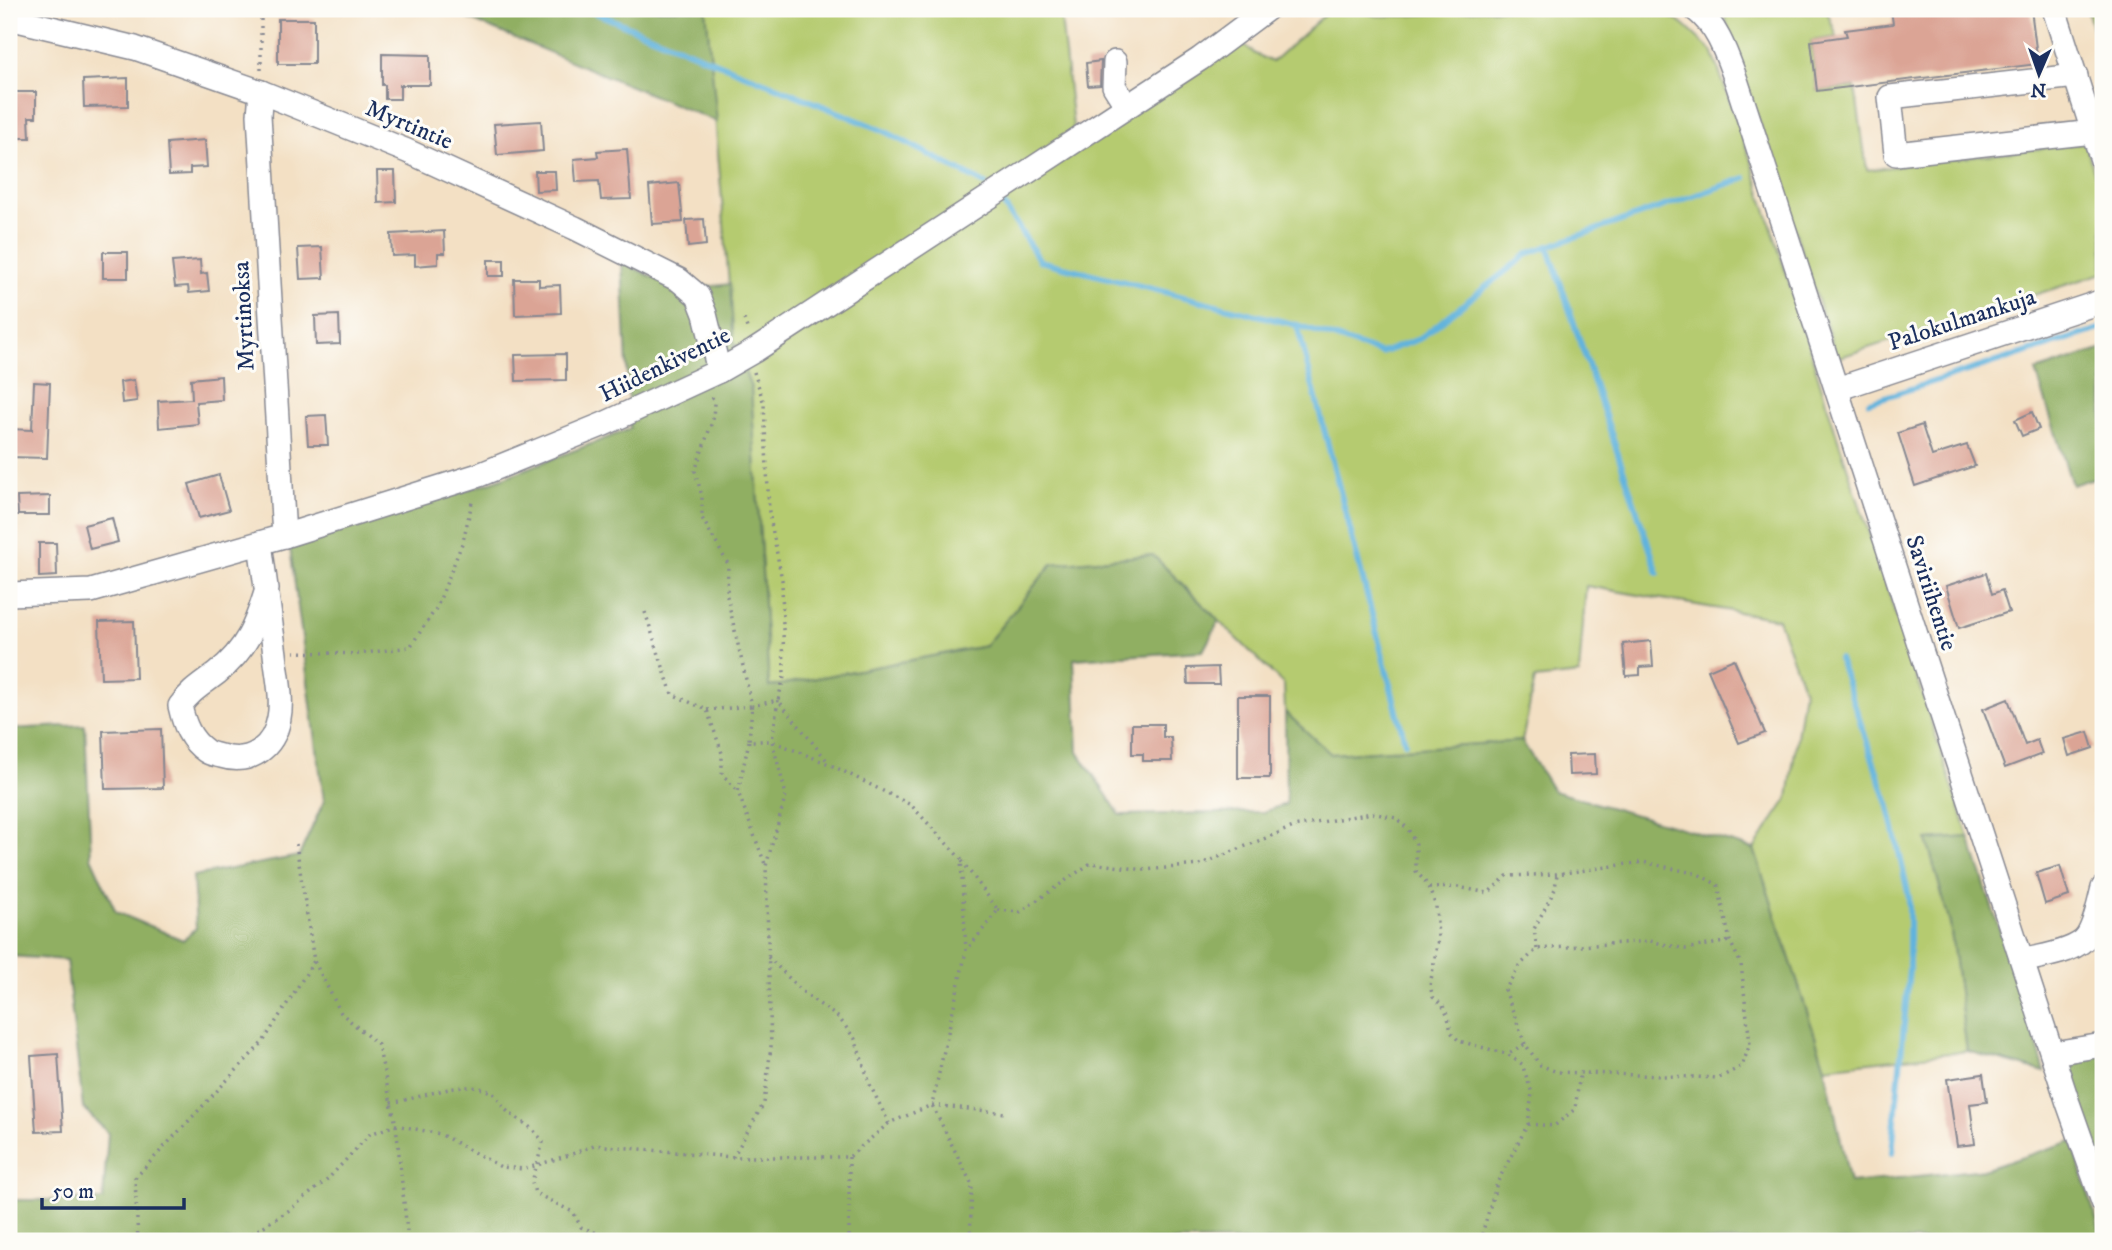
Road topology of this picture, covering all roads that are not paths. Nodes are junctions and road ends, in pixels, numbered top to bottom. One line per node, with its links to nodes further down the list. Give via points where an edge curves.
1 (1267, 9): 8 (street, Hiidenkiventie)
2 (1695, 9): 13 (street, Saviriihentie, via 1708,18 1738,83)
3 (2054, 9): 6 (street)
4 (9, 18): 7 (street, Myrtintie, via 135,48)
5 (1115, 62): 8 (street, via 1114,86)
6 (2076, 76): 9 (street); 9 (street, via 1890,97 1896,154)
7 (261, 92): 12 (street, Myrtintie, via 407,151 679,280 698,296 705,314); 14 (street, Myrtinoksa)
8 (1126, 105): 12 (street, Hiidenkiventie)
9 (2093, 132): 10 (street)
10 (2103, 163)
11 (2103, 301): 13 (street, Palokulmankuja)
12 (713, 374): 14 (street, Hiidenkiventie, via 479,475)
13 (1836, 389): 19 (street, Saviriihentie)
14 (284, 536): 15 (street, Hiidenkiventie)
15 (260, 543): 16 (street); 17 (street, Hiidenkiventie, via 91,591)
16 (267, 589): 16 (street, via 280,715 266,748 234,760 207,752 185,729 180,706 190,692 238,654 254,629)
17 (9, 594)
18 (2103, 888): 19 (street, via 2088,935 2081,943)
19 (2023, 961): 21 (street, Saviriihentie)
20 (2103, 1045): 21 (street)
21 (2053, 1053): 22 (street, Saviriihentie)
22 (2103, 1202)

